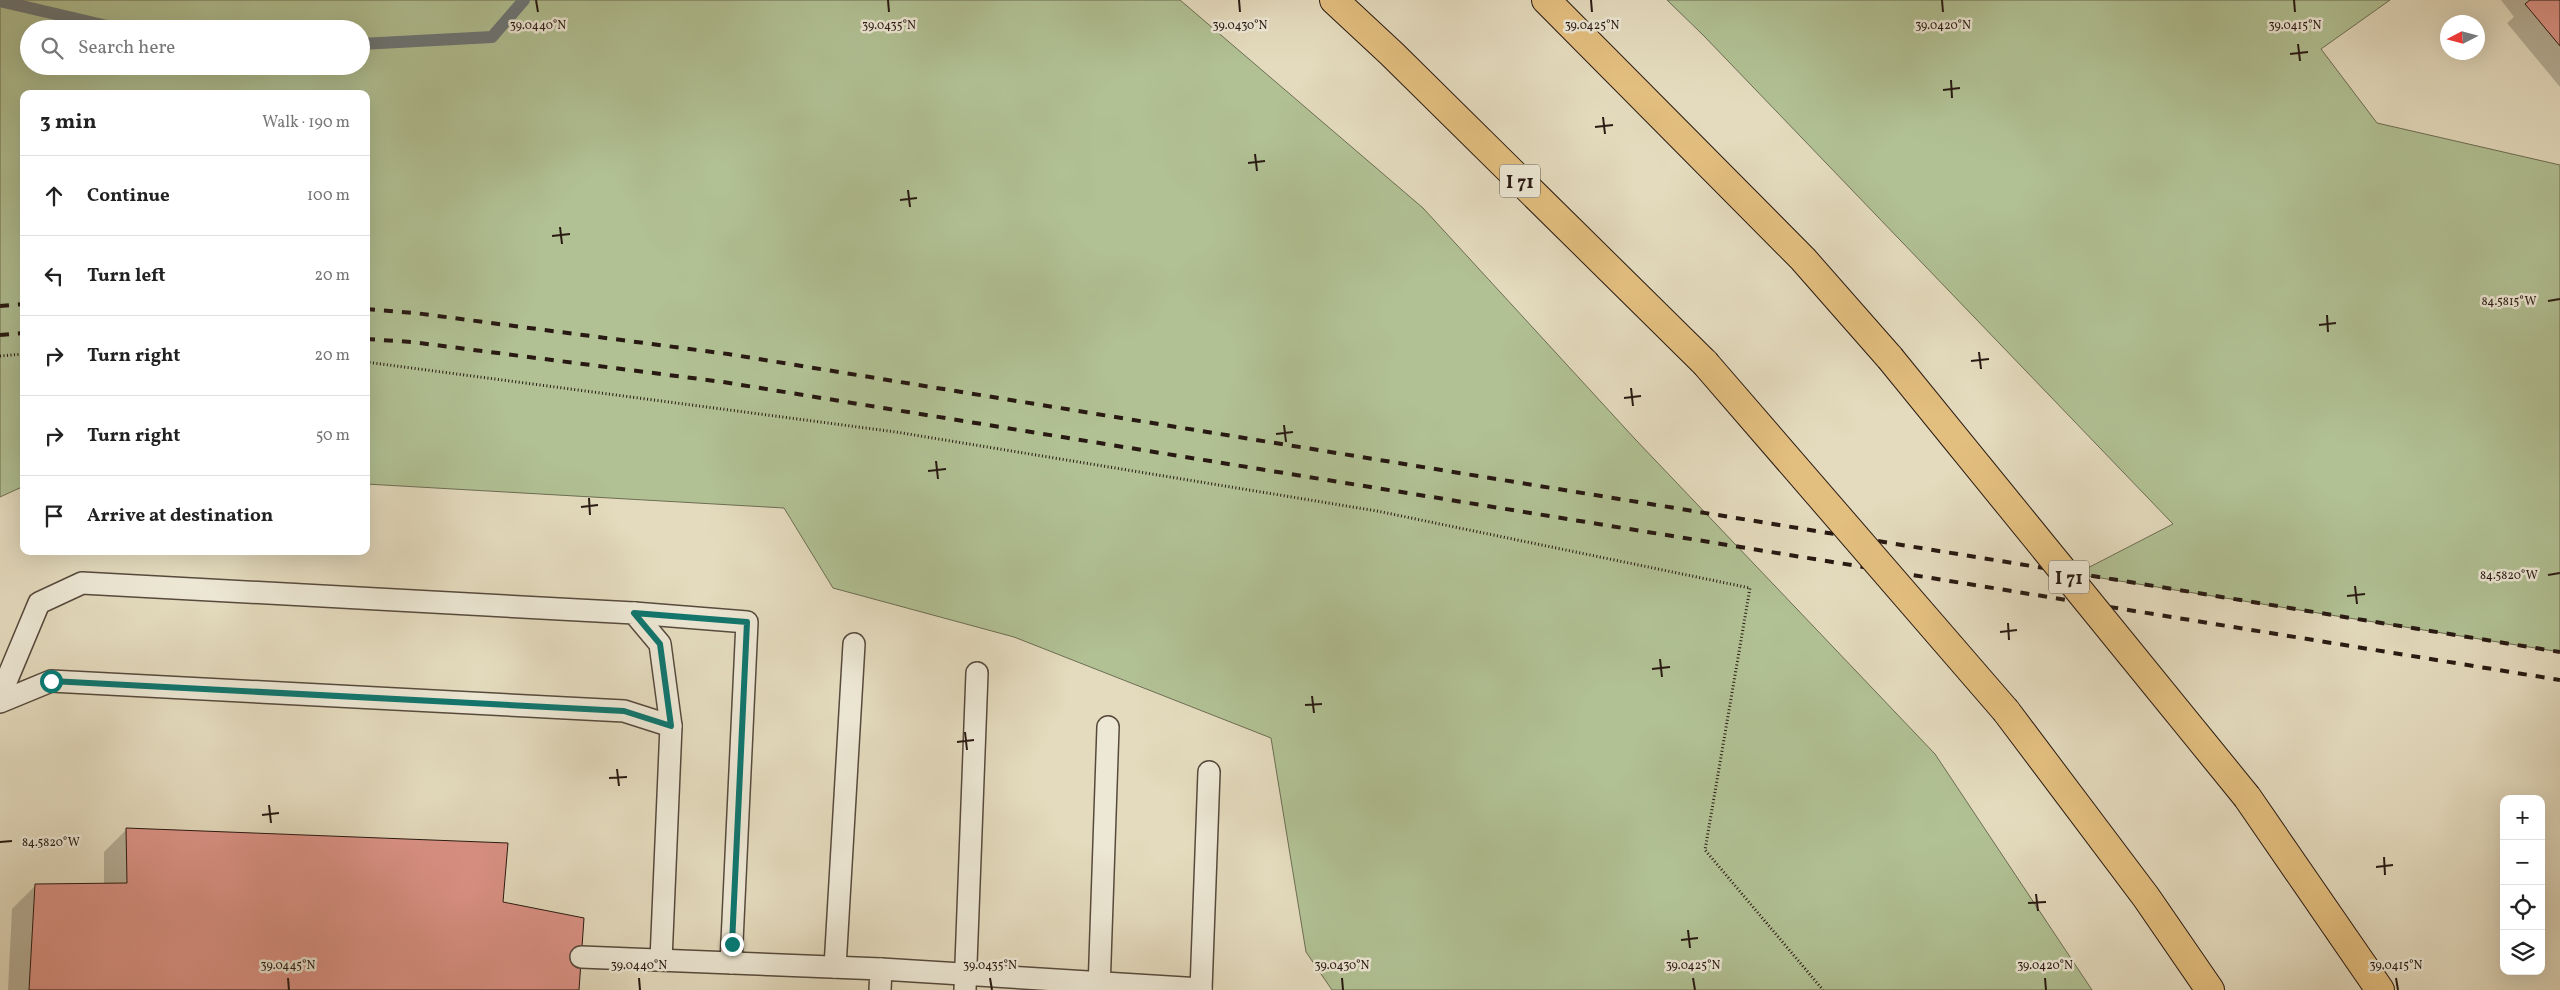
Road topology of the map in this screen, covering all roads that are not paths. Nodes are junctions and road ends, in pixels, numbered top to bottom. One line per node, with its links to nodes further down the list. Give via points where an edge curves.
1 (1334, 0): 19 (highway, I 71, bridge, via 1706,363 2006,711 2146,897)
2 (1546, 0): 20 (highway, I 71, bridge, via 1803,259 1890,358 2247,797)
3 (634, 613): 6 (lane, via 82,583 39,603); 8 (lane, via 660,644); 13 (lane, via 747,622)
4 (854, 644): 14 (lane)
5 (978, 673): 16 (lane)
6 (0, 696)
7 (0, 702): 8 (lane, via 51,681 624,711)
8 (671, 726): 12 (lane)
9 (1108, 726): 17 (lane)
10 (1209, 772): 18 (lane)
11 (581, 957): 12 (lane)
12 (661, 960): 13 (lane)
13 (731, 963): 14 (lane)
14 (836, 967): 15 (lane)
15 (881, 980): 16 (lane)
16 (965, 982): 17 (lane)
17 (1099, 986): 18 (lane)
18 (1201, 990)
19 (2210, 990)
20 (2380, 990)

